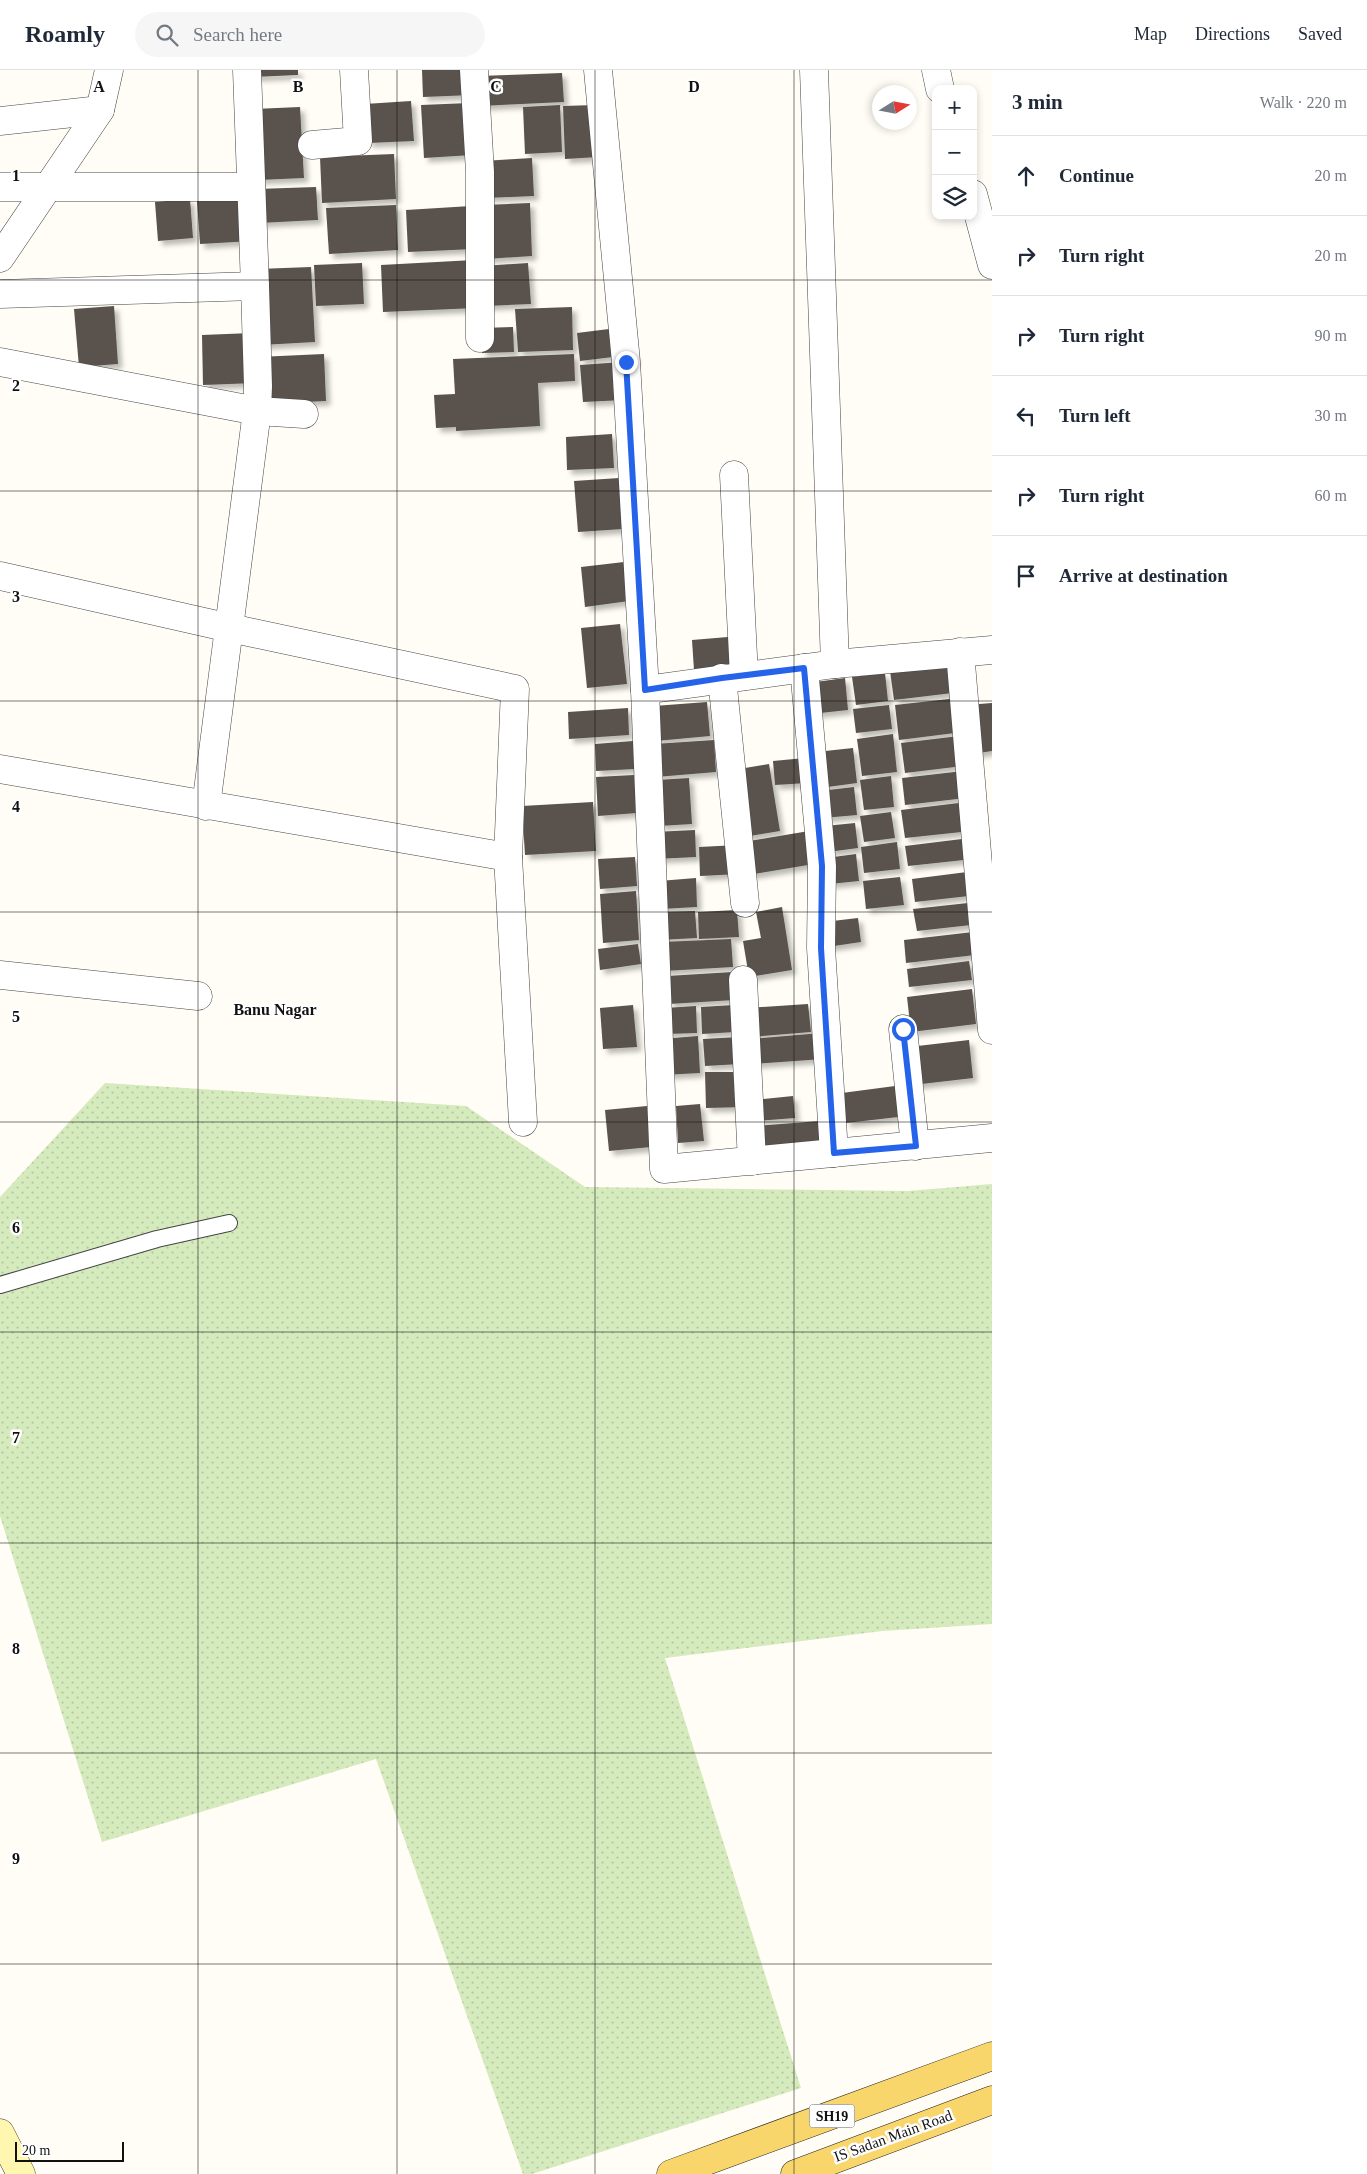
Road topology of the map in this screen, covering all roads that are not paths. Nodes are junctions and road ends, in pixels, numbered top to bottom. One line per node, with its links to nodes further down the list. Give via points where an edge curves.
1 (109, 70): 7 (street)
2 (247, 70): 12 (street)
3 (354, 70): 9 (street, via 358,141)
4 (474, 70): 19 (street, via 480,172)
5 (598, 70): 31 (street, via 626,362)
6 (814, 70): 28 (street)
7 (100, 110): 8 (street); 11 (street)
8 (0, 121)
9 (312, 145)
10 (0, 187): 11 (street)
11 (48, 187): 12 (street); 15 (street)
12 (251, 187): 17 (street)
13 (977, 201): 14 (street)
14 (987, 220): 16 (street)
15 (0, 258)
16 (992, 265)
17 (255, 286): 18 (street); 21 (street)
18 (0, 294)
19 (480, 338)
20 (0, 362): 21 (street)
21 (256, 410): 22 (street); 25 (street)
22 (304, 414)
23 (734, 475): 30 (street)
24 (0, 576): 25 (street)
25 (230, 628): 33 (street); 34 (street, via 515,689)
26 (992, 650): 27 (street)
27 (960, 652): 28 (street); 40 (street)
28 (834, 664): 29 (street)
29 (804, 668): 30 (street); 44 (street, via 822,866 821,948)
30 (733, 677): 31 (street); 35 (street)
31 (645, 690): 45 (street, via 664,1169)
32 (0, 769): 33 (street)
33 (206, 806): 34 (street)
34 (508, 857): 41 (street)
35 (745, 903)
36 (0, 975): 38 (street)
37 (743, 980): 45 (street)
38 (198, 996)
39 (903, 1029): 43 (street)
40 (992, 1030)
41 (523, 1122)
42 (992, 1138): 43 (street)
43 (916, 1146): 44 (street)
44 (834, 1153): 45 (street)
45 (752, 1161)
46 (229, 1223): 47 (lane, via 157,1239)
47 (0, 1285)
48 (992, 2056): 53 (main road, SH19)
49 (992, 2100): 51 (main road, IS Sadan Main Road / SH19)
50 (0, 2133): 52 (main road)
51 (839, 2165): 54 (main road, IS Sadan Main Road / SH19)
52 (21, 2174)
53 (671, 2174)
54 (795, 2174)

